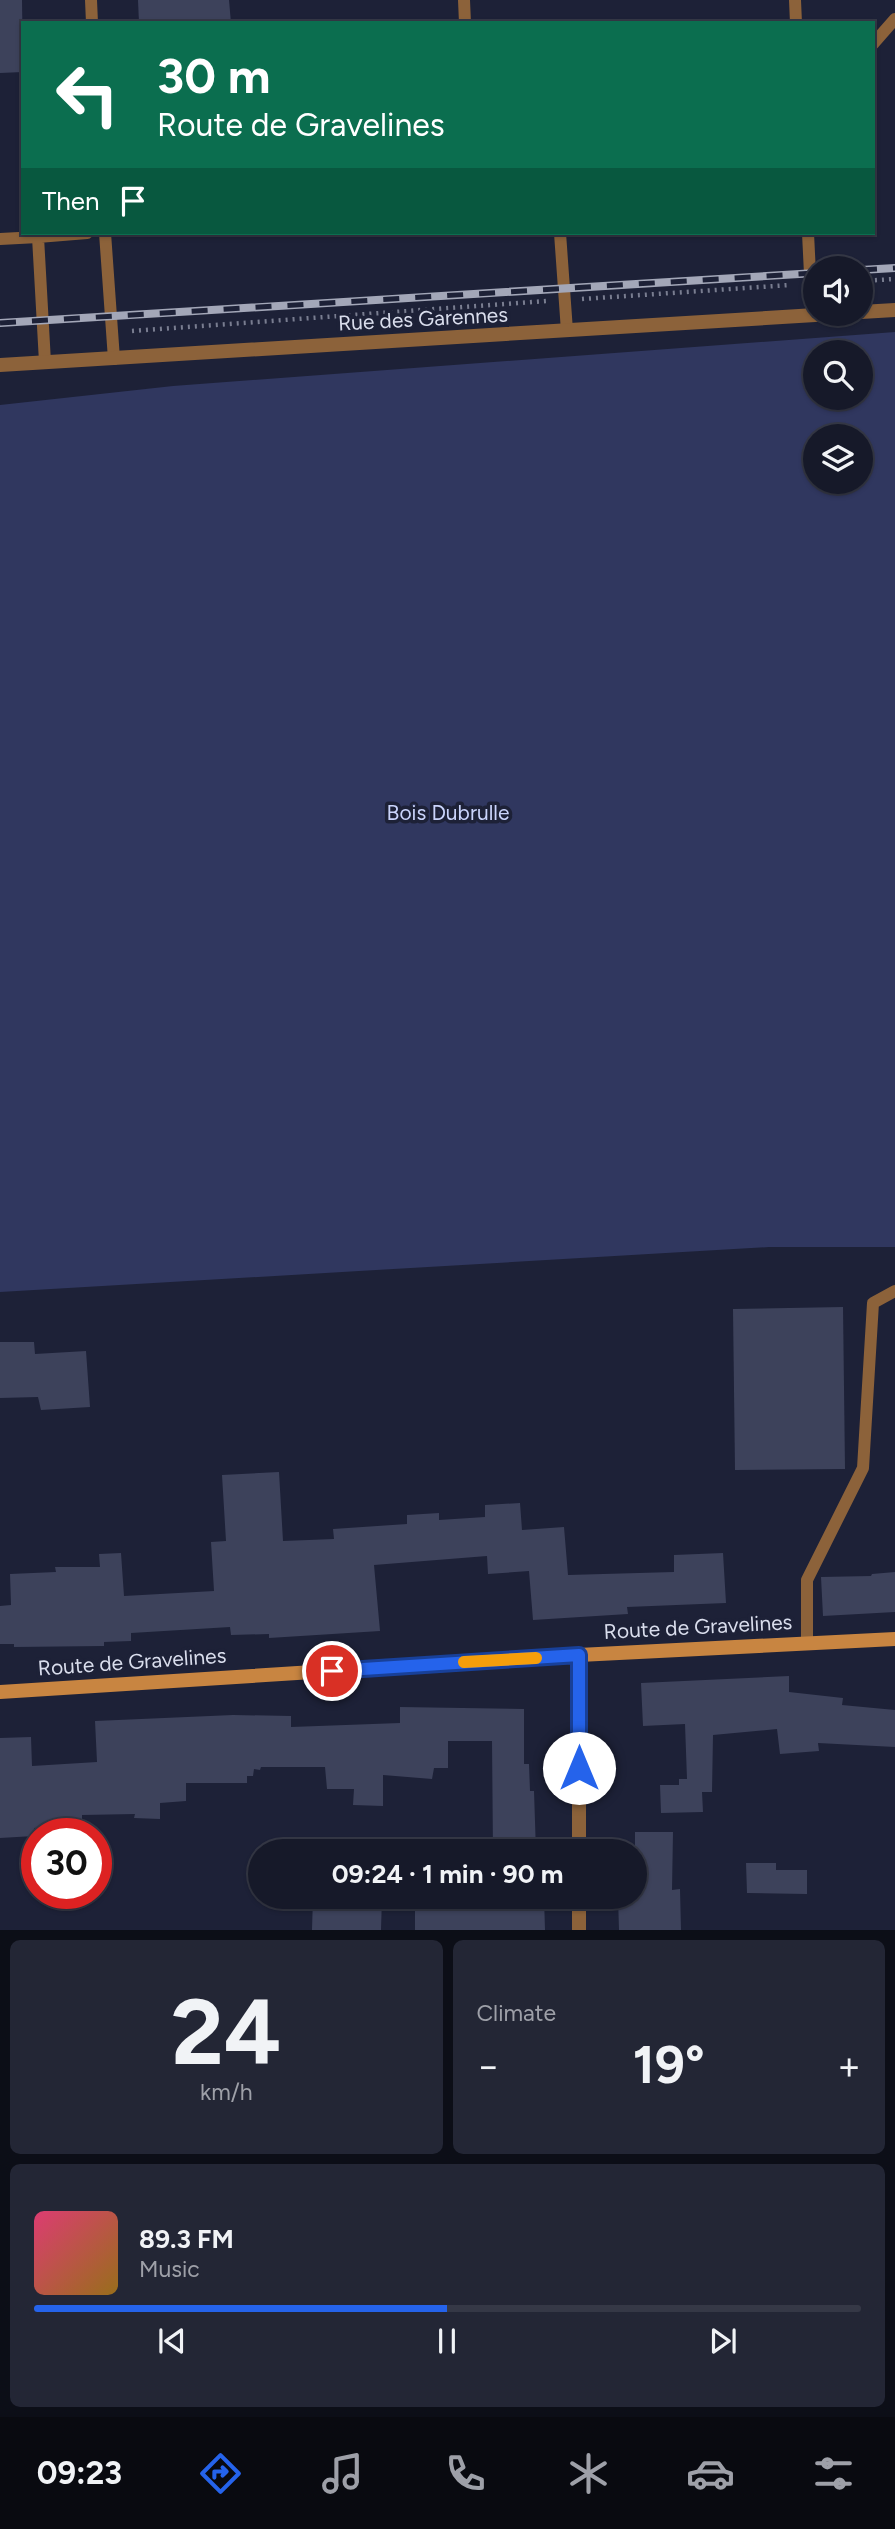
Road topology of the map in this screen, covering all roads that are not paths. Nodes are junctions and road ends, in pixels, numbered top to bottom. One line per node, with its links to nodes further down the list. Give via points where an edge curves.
1 (91, 0): 5 (lane)
2 (464, 0): 6 (lane)
3 (795, 0): 7 (lane)
4 (895, 19): 8 (lane)
5 (92, 21)
6 (465, 21)
7 (796, 21)
8 (875, 42)
9 (62, 235): 13 (lane)
10 (105, 235): 20 (lane)
11 (560, 235): 19 (lane)
12 (808, 235): 15 (lane)
13 (38, 237): 14 (lane); 21 (lane)
14 (0, 239)
15 (809, 256)
16 (895, 310): 17 (street)
17 (873, 311)
18 (803, 317): 19 (street, Rue des Garennes)
19 (567, 331): 20 (street, Rue des Garennes)
20 (114, 359): 21 (street, Rue des Garennes)
21 (45, 362): 22 (street, Rue des Garennes)
22 (0, 365)
23 (895, 1291): 25 (lane, via 873,1303 863,1468 807,1580)
24 (895, 1639): 25 (main road, Route de Gravelines)
25 (807, 1642): 26 (main road, Route de Gravelines)
26 (579, 1655): 27 (main road, Route de Gravelines); 28 (street)
27 (0, 1692)
28 (579, 1839)
29 (579, 1909): 30 (street)
30 (579, 1930)

